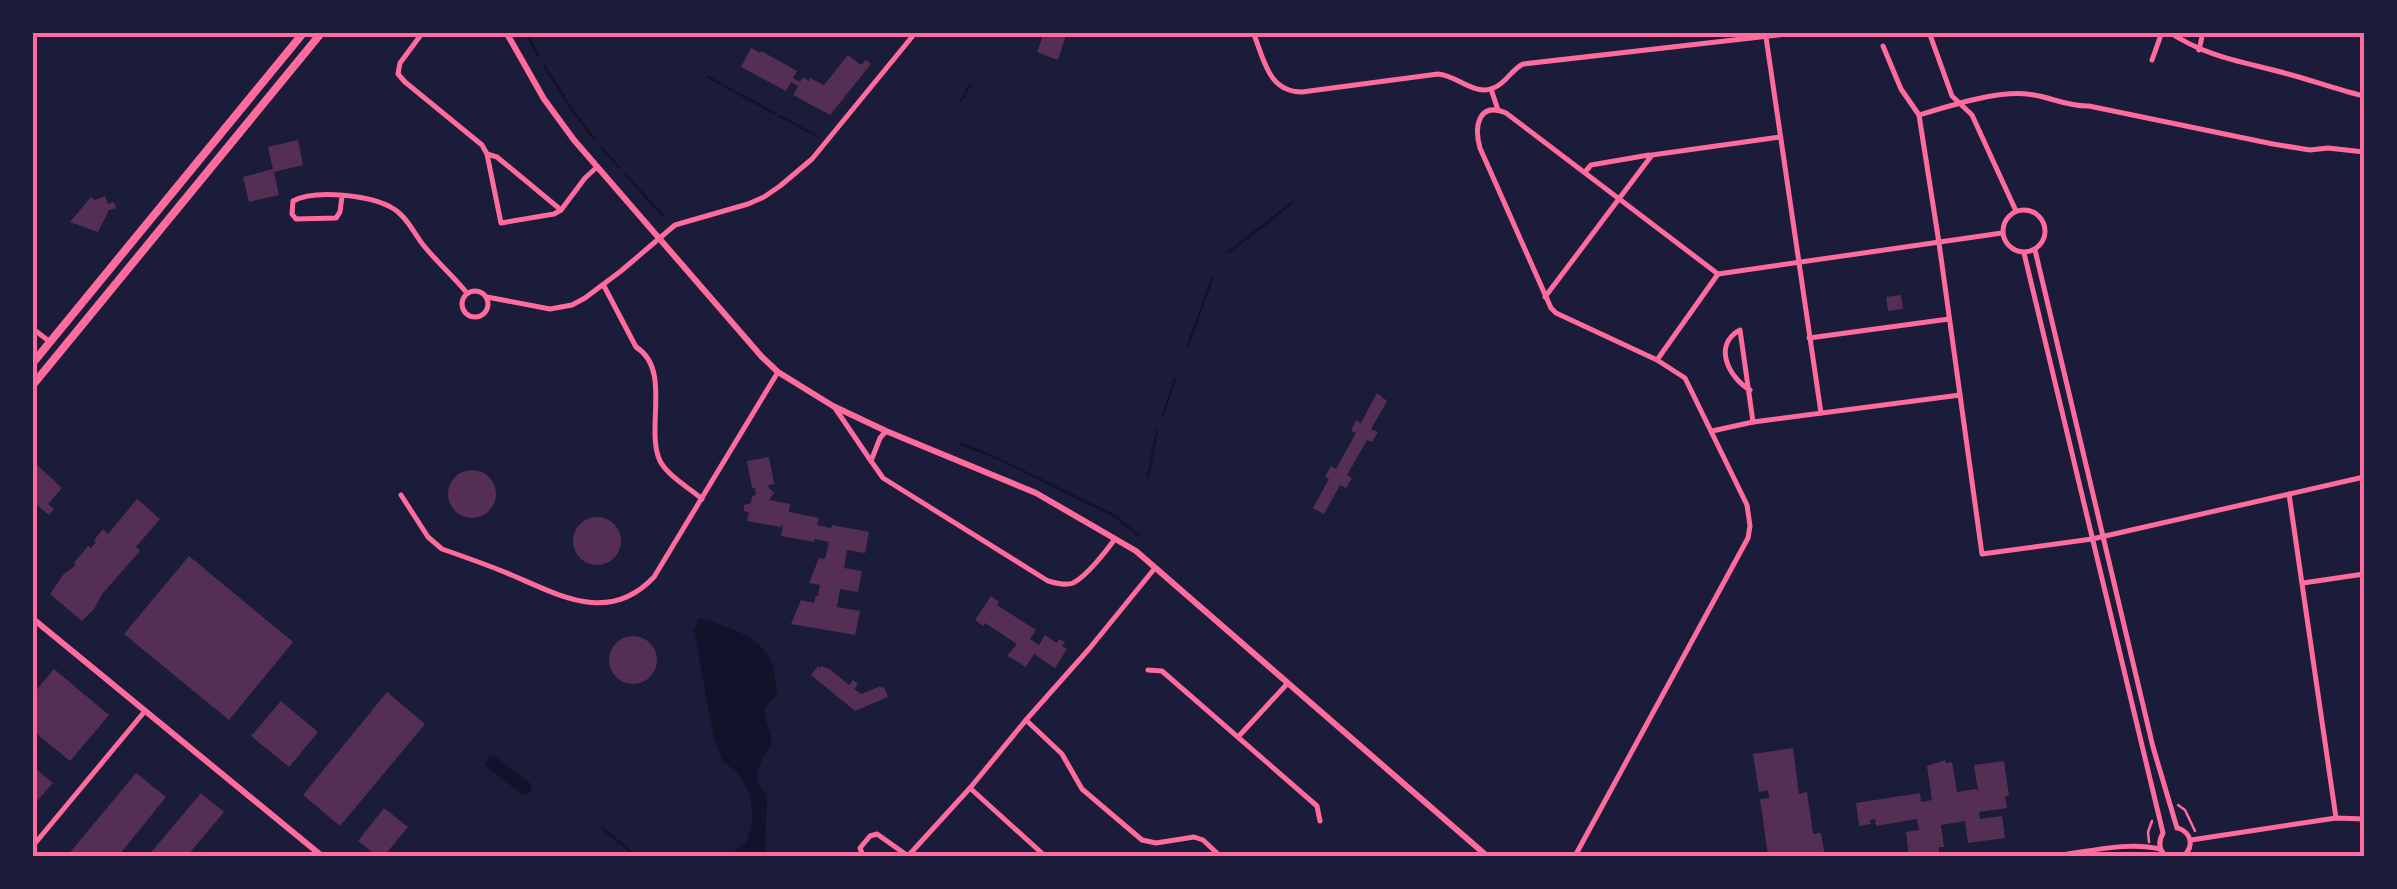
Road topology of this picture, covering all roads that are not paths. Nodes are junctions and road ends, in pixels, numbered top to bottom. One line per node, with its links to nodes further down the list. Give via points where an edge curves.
1 (304, 32): 44 (main road)
2 (322, 32): 48 (main road)
3 (423, 32): 22 (street, via 398,74)
4 (506, 32): 24 (main road, via 551,109)
5 (916, 32): 31 (street, via 789,179 764,197 675,225)
6 (1253, 32): 15 (street, via 1275,82 1286,90 1438,74)
7 (1804, 32): 11 (street)
8 (1929, 32): 17 (street, via 1952,96)
9 (2165, 32): 13 (street); 14 (street)
10 (2203, 32): 13 (street)
11 (1766, 37): 15 (street, via 1523,64); 20 (street)
12 (1883, 46): 19 (street)
13 (2199, 50): 16 (street)
14 (2152, 60)
15 (1491, 89): 18 (street)
16 (2364, 96)
17 (1962, 104): 19 (street); 21 (street, via 2026,94 2273,144); 29 (street)
18 (1498, 110): 25 (street); 39 (street, via 1487,111 1478,123 1478,141)
19 (1918, 115): 32 (street)
20 (1780, 138): 23 (street); 35 (street)
21 (2364, 152)
22 (487, 154): 28 (street); 28 (street, via 500,223)
23 (1652, 155): 25 (street, via 1591,164); 27 (street)
24 (597, 167): 28 (street); 31 (main road)
25 (1585, 172): 27 (street)
26 (342, 196): 26 (street, via 298,198 292,214 336,218); 38 (street, via 394,209)
27 (1620, 198): 36 (street); 39 (street)
28 (560, 210)
29 (2016, 211): 30 (street); 33 (street, via 2042,219 2045,236)
30 (2002, 232): 32 (street); 34 (street, via 2008,246)
31 (660, 238): 37 (street); 47 (main road)
32 (1939, 243): 35 (street); 41 (street)
33 (2034, 250): 34 (street); 61 (street)
34 (2024, 252): 62 (street)
35 (1798, 263): 36 (street); 43 (street)
36 (1718, 274): 45 (street)
37 (604, 284): 40 (street, via 572,305 550,309); 60 (street, via 652,373 659,458)
38 (467, 293): 40 (street, via 476,290); 40 (street, via 463,308 472,316 486,310)
39 (1544, 297): 45 (street, via 1556,313)
40 (486, 298)
41 (1948, 319): 43 (street); 50 (street)
42 (32, 328): 44 (street)
43 (1809, 338): 52 (street)
44 (50, 342): 46 (main road)
45 (1658, 360): 55 (street, via 1685,378)
46 (32, 364)
47 (778, 372): 51 (main road); 60 (street)
48 (32, 386)
49 (1750, 390): 49 (street, via 1746,360 1740,330 1724,352 1738,383); 53 (street)
50 (1960, 395): 52 (street); 62 (street, via 1982,554)
51 (833, 406): 54 (main road); 56 (street)
52 (1820, 413): 53 (street)
53 (1753, 422): 55 (street)
54 (886, 431): 56 (street); 63 (main road, via 1036,493)
55 (1712, 431): 88 (street, via 1747,504 1748,538)
56 (870, 461): 63 (street, via 882,478 1048,581 1073,583)
57 (2364, 477): 58 (street)
58 (2289, 494): 61 (street); 66 (street)
59 (402, 495): 60 (street, via 442,549 600,604 619,601 654,578)
60 (702, 499)
61 (2103, 536): 62 (street); 77 (street)
62 (2092, 538): 78 (street)
63 (1115, 539): 64 (main road)
64 (1155, 568): 69 (main road); 71 (street)
65 (2364, 574): 66 (street)
66 (2304, 582): 74 (street)
67 (32, 618): 70 (main road)
68 (1148, 670): 72 (street, via 1162,671)
69 (1288, 683): 72 (street); 87 (main road)
70 (145, 711): 80 (street); 82 (main road)
71 (1026, 720): 73 (street); 86 (street, via 1062,754 1082,790 1142,840 1194,837)
72 (1238, 737): 76 (street, via 1317,806)
73 (970, 788): 84 (street); 85 (street)
74 (2336, 818): 75 (street); 79 (street)
75 (2364, 819)
76 (1320, 821)
77 (2178, 828): 78 (street); 79 (street)
78 (2164, 834): 81 (street)
79 (2191, 840): 91 (street)
80 (32, 847)
81 (2160, 848): 89 (street); 90 (street)
82 (322, 856)
83 (862, 856): 84 (street, via 860,848 877,834)
84 (908, 856)
85 (1045, 856)
86 (1220, 856)
87 (1487, 856)
88 (1576, 856)
89 (2054, 856)
90 (2166, 856)
91 (2184, 856)

